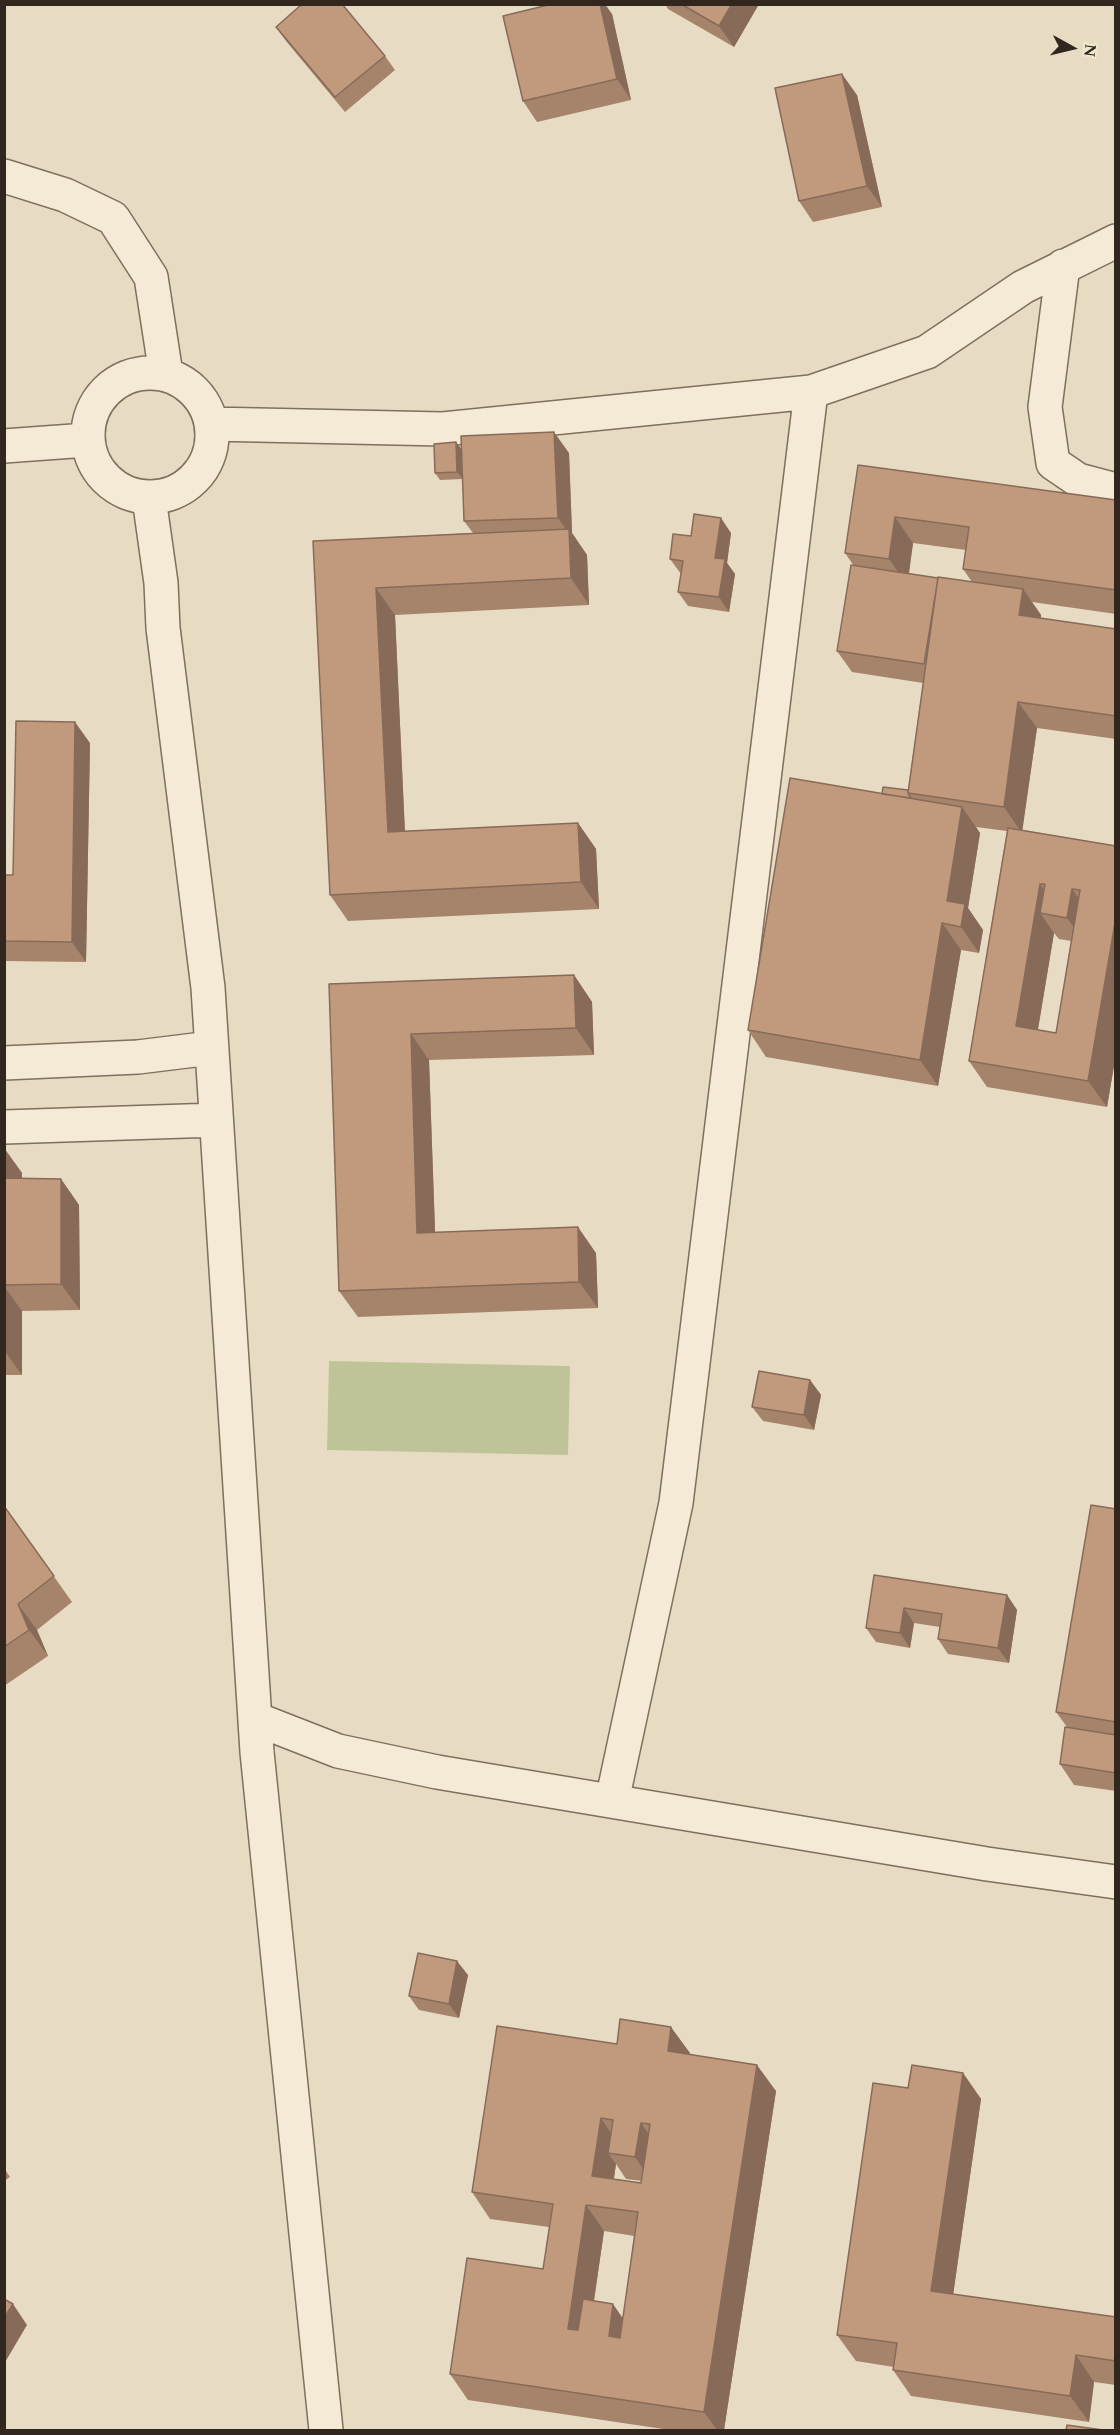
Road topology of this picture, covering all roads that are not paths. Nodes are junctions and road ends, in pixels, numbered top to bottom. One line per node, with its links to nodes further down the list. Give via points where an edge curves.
1 (4, 176): 4 (street, via 65,195 113,218 151,277)
2 (1116, 241): 3 (street)
3 (1063, 266): 5 (street, via 1023,287 927,352); 9 (street, via 1046,407 1053,463 1078,480)
4 (166, 374): 6 (street, via 183,381 195,393); 7 (street, via 147,372 110,387 89,420)
5 (811, 392): 6 (street, via 443,429); 16 (street, via 676,1503)
6 (211, 424): 10 (street, via 212,442 198,476 167,496)
7 (87, 440): 8 (street); 10 (street, via 91,458 113,487)
8 (4, 446)
9 (1116, 490)
10 (149, 498): 11 (street, via 208,988)
11 (211, 1048): 12 (street, via 138,1057); 13 (street)
12 (4, 1063)
13 (216, 1120): 14 (street); 15 (street)
14 (4, 1127)
15 (256, 1719): 16 (street, via 338,1751); 18 (street)
16 (612, 1801): 17 (street)
17 (1116, 1882)
18 (326, 2430)

